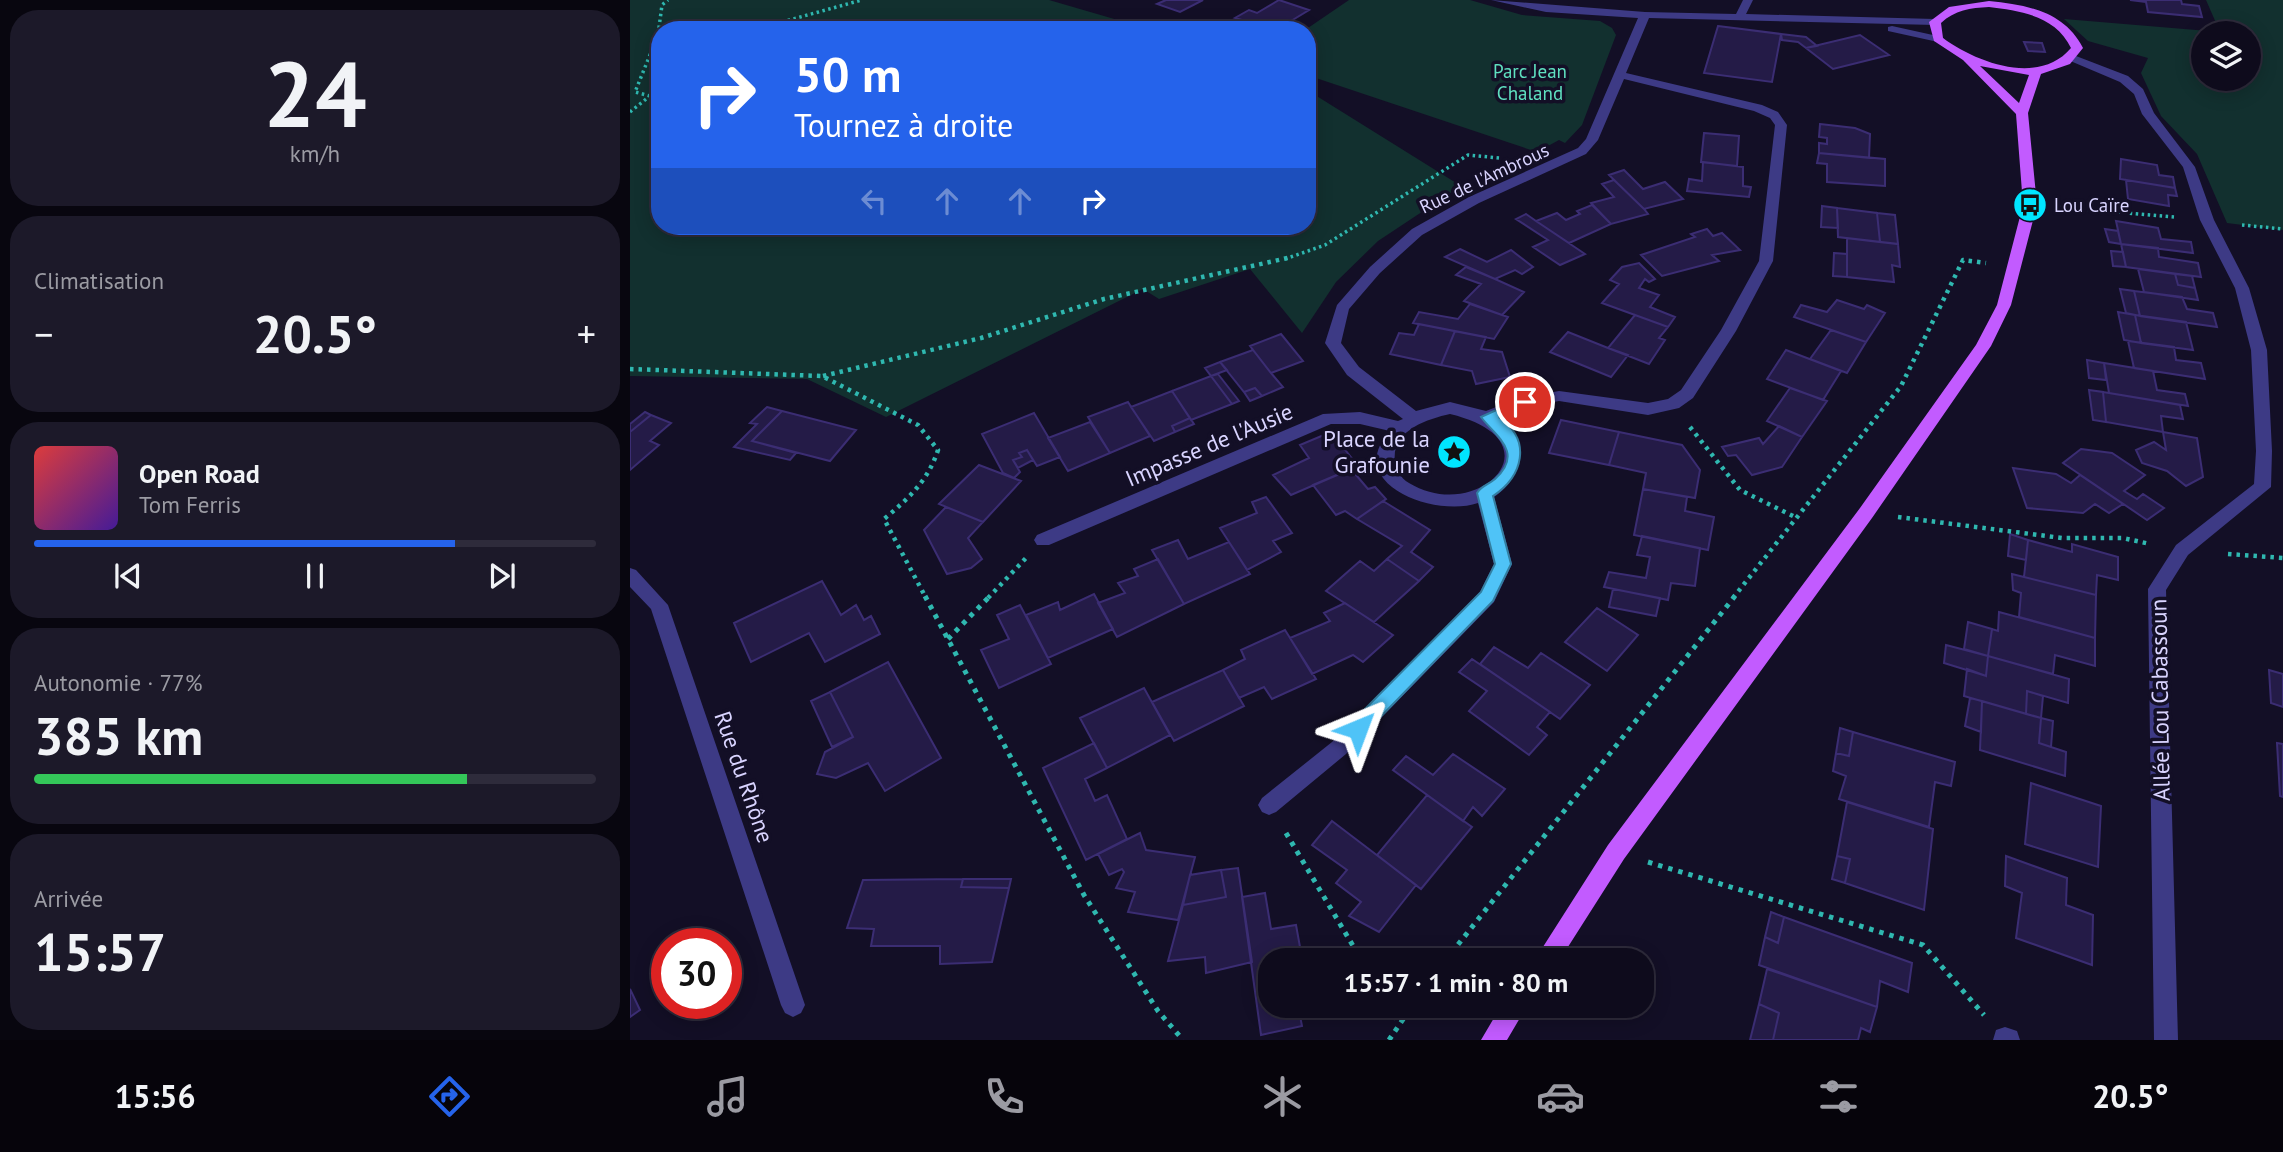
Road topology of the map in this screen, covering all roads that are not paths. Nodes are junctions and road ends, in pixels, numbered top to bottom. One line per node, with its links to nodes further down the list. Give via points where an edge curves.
1 (1496, 0): 6 (street, via 1546,9)
2 (1748, 0): 7 (street)
3 (2015, 0): 5 (main road)
4 (1958, 4): 5 (main road); 9 (main road)
5 (2026, 10): 12 (main road, via 2063,26 2077,48)
6 (1645, 15): 7 (street); 14 (street, Rue de l'Ambrous)
7 (1740, 16): 8 (street)
8 (1847, 19): 9 (street); 10 (street)
9 (1935, 22): 10 (main road)
10 (1938, 39): 11 (main road)
11 (1965, 58): 13 (main road, via 2000,68); 15 (main road)
12 (2072, 58): 13 (main road); 27 (street, Allée Lou Cabassoun, via 2124,79 2139,92 2148,114 2189,167 2207,220 2242,288 2259,350 2262,487 2182,550 2158,589)
13 (2036, 70): 15 (main road)
14 (1622, 75): 16 (street, Rue de l'Ambrous, via 1592,140 1566,161 1474,200 1417,232 1342,308 1334,343 1353,371); 17 (street, via 1758,108 1781,125 1766,261 1721,341 1686,394 1673,404 1647,408 1559,396 1525,402)
15 (2022, 113): 23 (main road, via 2030,205 2004,305 1983,346 1616,852)
16 (1412, 417): 17 (street, via 1450,408); 18 (street)
17 (1488, 417): 19 (street, via 1511,440 1514,455 1500,483)
18 (1398, 427): 19 (street, via 1388,441 1385,457 1389,472 1401,486 1441,501); 20 (street, Impasse de l'Ausie, via 1360,418 1329,418)
19 (1484, 493): 22 (street, via 1503,564 1488,597 1339,747)
20 (1043, 540)
21 (630, 575): 24 (street, Rue du Rhône, via 659,606)
22 (1269, 805)
23 (1553, 948)
24 (793, 1005)
25 (1507, 1018): 26 (main road)
26 (1493, 1040)
27 (2166, 1040)

